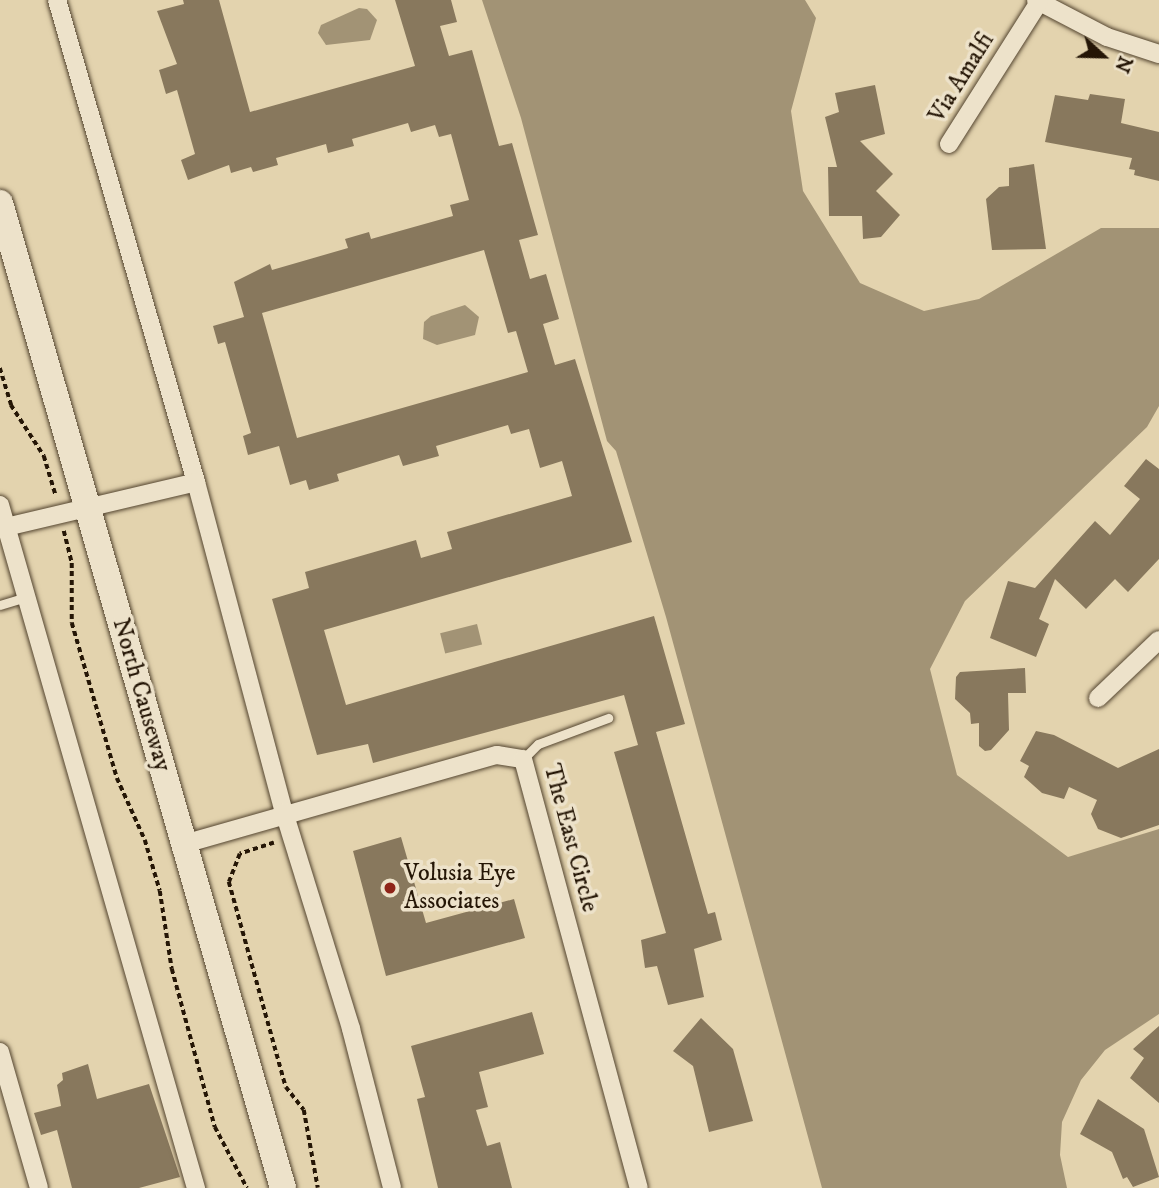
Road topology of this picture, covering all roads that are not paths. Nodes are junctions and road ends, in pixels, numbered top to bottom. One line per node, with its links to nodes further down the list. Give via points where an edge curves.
1 (57, 0): 6 (street)
2 (1037, 1): 3 (street, via 1107,37); 4 (street, Via Amalfi)
3 (1159, 54)
4 (949, 144)
5 (0, 203): 8 (main road, North Causeway)
6 (196, 482): 8 (street); 16 (street)
7 (0, 505): 9 (street)
8 (87, 506): 9 (street); 17 (main road, North Causeway)
9 (6, 527): 10 (street)
10 (27, 597): 11 (lane); 20 (street)
11 (0, 605)
12 (1159, 640): 13 (street)
13 (1098, 698)
14 (608, 718): 15 (lane, via 538,744)
15 (523, 759): 16 (street, The East Circle, via 497,755); 23 (street, The East Circle)
16 (284, 812): 17 (street, The East Circle); 22 (street, via 351,1029)
17 (184, 844): 21 (main road, North Causeway)
18 (0, 1052): 19 (street)
19 (39, 1188)
20 (196, 1188)
21 (283, 1188)
22 (392, 1188)
23 (639, 1188)

